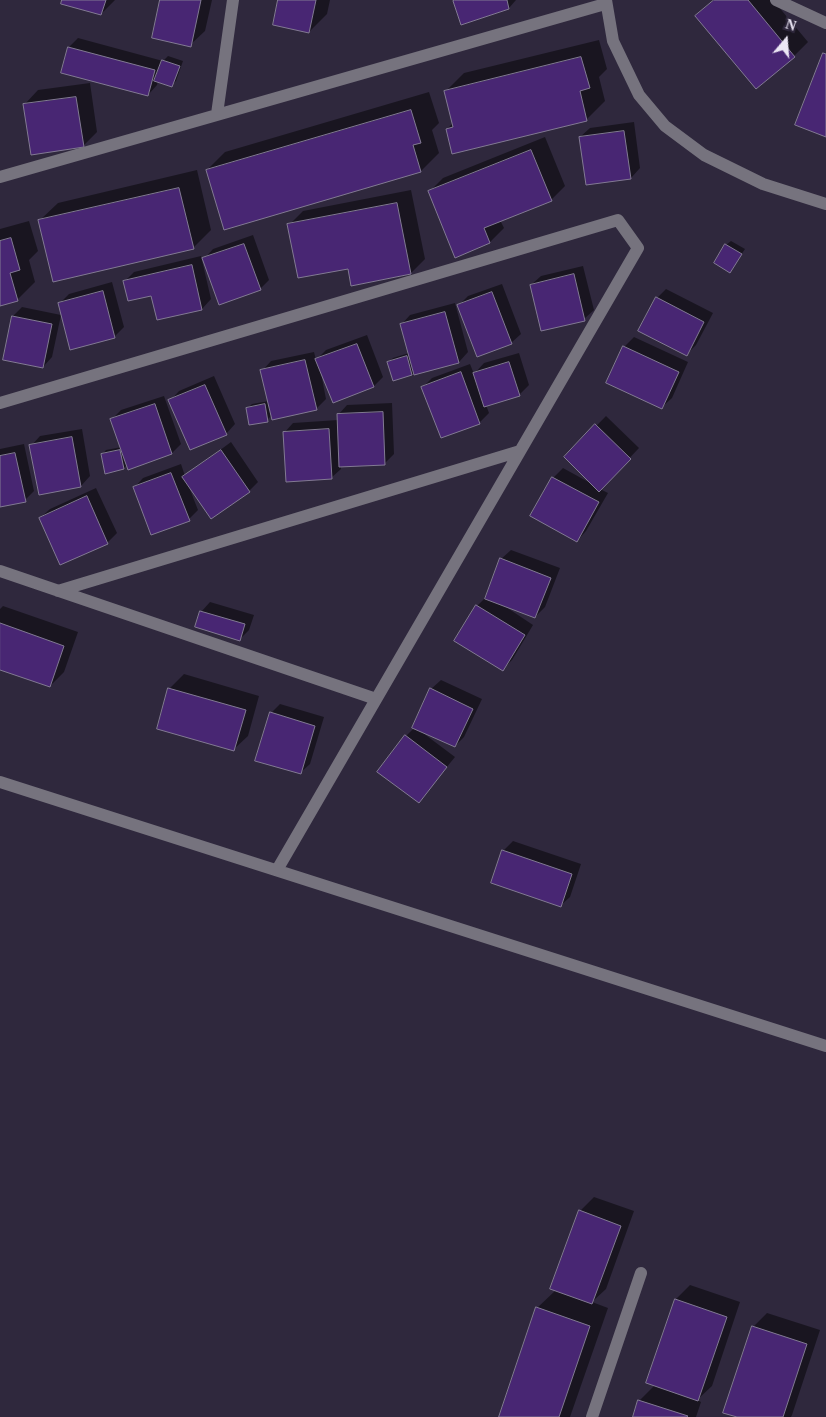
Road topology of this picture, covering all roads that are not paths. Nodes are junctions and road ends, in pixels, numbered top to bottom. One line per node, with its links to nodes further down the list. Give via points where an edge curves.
1 (233, 0): 5 (street)
2 (776, 0): 4 (street)
3 (606, 2): 5 (street); 7 (street, via 616,48 639,95 664,126 704,156 763,184)
4 (826, 23)
5 (217, 114): 6 (street)
6 (0, 177)
7 (826, 204)
8 (0, 403): 9 (street, via 618,220 638,248)
9 (520, 451): 11 (street); 12 (street)
10 (0, 571): 11 (street)
11 (58, 591): 12 (street)
12 (376, 699): 14 (street)
13 (0, 782): 14 (street)
14 (277, 870): 15 (street)
15 (826, 1046)
16 (641, 1273): 17 (street)
17 (592, 1417)

